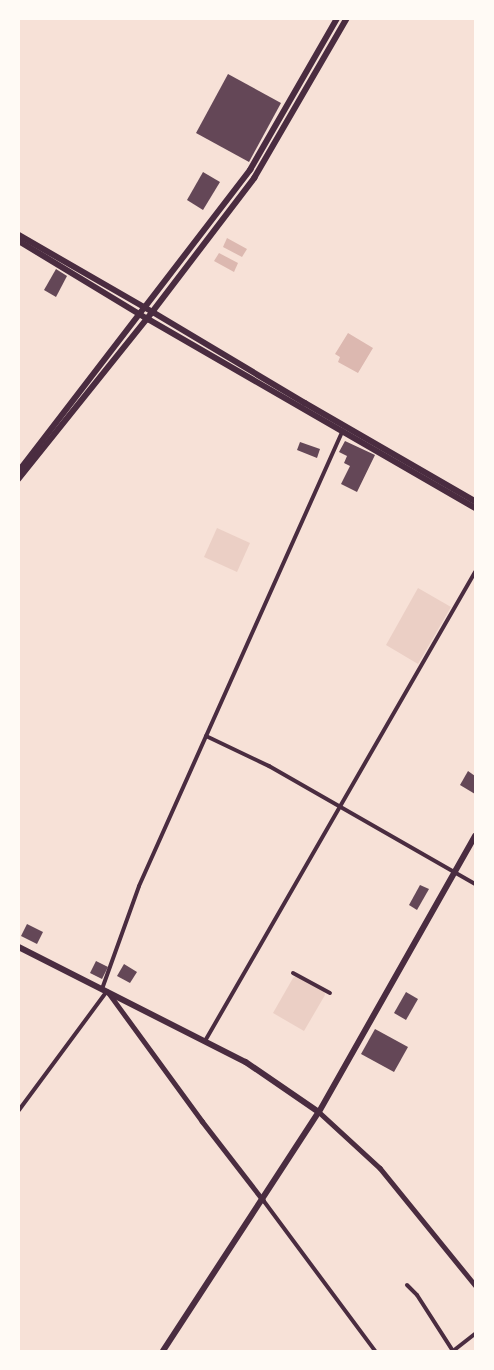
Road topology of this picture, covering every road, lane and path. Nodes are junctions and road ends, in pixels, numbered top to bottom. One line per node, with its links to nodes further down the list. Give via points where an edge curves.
1 (337, 19): 5 (main road, via 250,170)
2 (347, 19): 6 (main road, via 255,178)
3 (19, 235): 5 (main road)
4 (19, 241): 7 (main road)
5 (145, 307): 6 (main road); 7 (main road)
6 (153, 312): 8 (main road); 12 (main road)
7 (139, 314): 8 (main road); 10 (main road)
8 (148, 319): 9 (main road); 11 (main road)
9 (343, 431): 13 (main road); 15 (street)
10 (19, 471)
11 (19, 478)
12 (475, 501)
13 (475, 508)
14 (475, 572): 16 (street)
15 (206, 736): 16 (street, via 269,766); 22 (street, via 139,886)
16 (341, 807): 18 (street); 24 (street)
17 (475, 836): 18 (main road)
18 (455, 873): 19 (street); 26 (main road)
19 (475, 884)
20 (19, 947): 22 (main road)
21 (293, 973): 23 (street)
22 (105, 990): 24 (main road); 25 (street); 27 (street)
23 (330, 993)
24 (205, 1041): 26 (main road, via 246,1062)
25 (19, 1110)
26 (319, 1112): 27 (main road); 28 (street, via 380,1168)
27 (263, 1200): 31 (main road); 32 (street)
28 (475, 1284)
29 (407, 1285): 33 (street)
30 (475, 1334): 33 (street)
31 (163, 1351)
32 (375, 1351)
33 (453, 1351)

